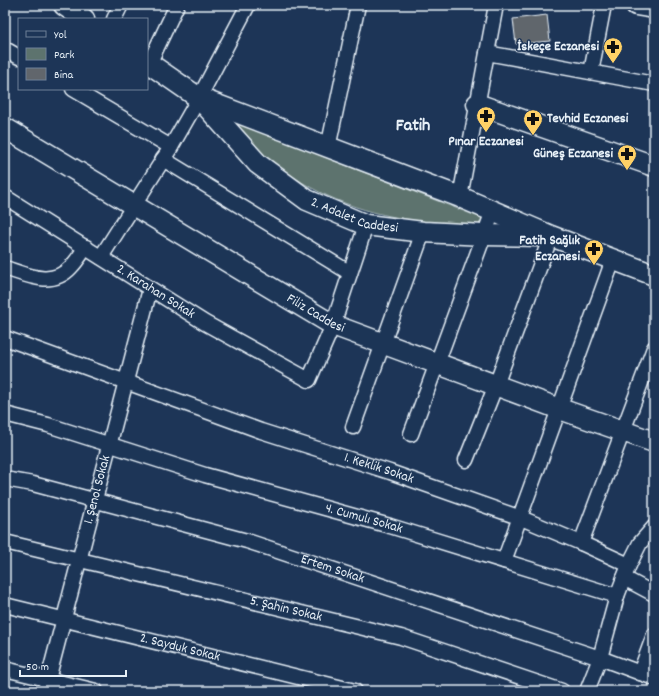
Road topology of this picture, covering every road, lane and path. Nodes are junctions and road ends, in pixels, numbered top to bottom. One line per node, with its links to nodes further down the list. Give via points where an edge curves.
1 (64, 5): 10 (main road)
2 (121, 5): 11 (street)
3 (177, 5): 15 (street)
4 (248, 5): 19 (street)
5 (358, 5): 23 (street)
6 (496, 5): 13 (street)
7 (604, 5): 16 (street)
8 (636, 5): 9 (main road)
9 (654, 8)
10 (83, 18)
11 (114, 18)
12 (5, 49): 14 (street)
13 (487, 53): 16 (street); 20 (street)
14 (18, 57)
15 (148, 63): 19 (main road, 2. Adalet Caddesi)
16 (591, 72): 17 (street)
17 (654, 84)
18 (75, 90): 22 (street)
19 (199, 98): 22 (street); 23 (main road, 2. Adalet Caddesi); 30 (main road, 2. Adalet Caddesi, via 258,164 307,200)
20 (477, 104): 25 (main road); 27 (street)
21 (5, 128): 28 (main road, Filiz Caddesi)
22 (171, 147): 24 (street)
23 (328, 148): 27 (main road, 2. Adalet Caddesi)
24 (163, 159): 28 (street); 38 (street)
25 (654, 166)
26 (5, 197): 34 (street, 2. Karahan Sokak)
27 (460, 197): 29 (main road, 2. Adalet Caddesi)
28 (134, 205): 35 (street); 41 (main road, Filiz Caddesi)
29 (493, 211): 32 (street); 33 (main road, 2. Adalet Caddesi)
30 (366, 226): 31 (main road, 2. Adalet Caddesi); 38 (street)
31 (422, 232): 32 (main road, 2. Adalet Caddesi); 43 (street)
32 (484, 235): 33 (main road, 2. Adalet Caddesi); 45 (street)
33 (551, 236): 36 (main road, 2. Adalet Caddesi); 47 (street)
34 (86, 247): 35 (street, 2. Karahan Sokak); 37 (street, via 71,268 58,277 41,280)
35 (101, 257): 40 (street, 2. Karahan Sokak)
36 (612, 260): 39 (main road, 2. Adalet Caddesi); 48 (street)
37 (5, 268)
38 (350, 274): 41 (street)
39 (654, 276)
40 (150, 289): 41 (street, 2. Karahan Sokak, via 205,323 309,380); 46 (street, 1. Şenol Sokak)
41 (333, 325): 43 (main road, Filiz Caddesi)
42 (5, 338): 46 (street, 1. Keklik Sokak)
43 (383, 344): 45 (main road, Filiz Caddesi); 50 (street)
44 (654, 348): 51 (street)
45 (437, 364): 47 (main road, Filiz Caddesi); 52 (street)
46 (126, 381): 54 (street, 1. Şenol Sokak); 58 (street, 1. Keklik Sokak, via 261,432 390,472)
47 (496, 385): 48 (main road, Filiz Caddesi); 55 (street)
48 (560, 409): 51 (main road, Filiz Caddesi); 58 (street)
49 (5, 414): 54 (street, 4. Cumulı Sokak, via 48,424)
50 (353, 427)
51 (623, 431): 53 (main road, Filiz Caddesi); 61 (street)
52 (411, 434)
53 (654, 442)
54 (109, 444): 57 (street, 1. Şenol Sokak); 63 (street, 4. Cumulı Sokak, via 205,475 390,526)
55 (466, 460)
56 (5, 479): 57 (street, Ertem Sokak)
57 (95, 501): 62 (street, 1. Şenol Sokak); 70 (street, Ertem Sokak, via 248,541)
58 (520, 518): 61 (street, 1. Keklik Sokak); 63 (street)
59 (654, 527): 64 (street, via 640,543)
60 (5, 542): 62 (street, 5. Şahin Sokak)
61 (581, 543): 64 (street, 1. Keklik Sokak)
62 (80, 559): 68 (street, 1. Şenol Sokak); 77 (street, 5. Şahin Sokak, via 401,637)
63 (504, 561): 66 (street, 4. Cumulı Sokak)
64 (627, 571): 65 (street, 1. Keklik Sokak); 66 (street)
65 (654, 594)
66 (617, 596): 70 (street)
67 (5, 605): 68 (street, 2. Sayduk Sokak)
68 (64, 620): 74 (street, 1. Şenol Sokak); 76 (street, 2. Sayduk Sokak)
69 (654, 635): 72 (street)
70 (600, 658): 72 (street, Ertem Sokak); 78 (street)
71 (5, 669): 74 (street)
72 (640, 672): 73 (street, Ertem Sokak)
73 (654, 678)
74 (47, 685): 75 (street)
75 (96, 691)
76 (355, 691)
77 (562, 691)
78 (586, 691)

